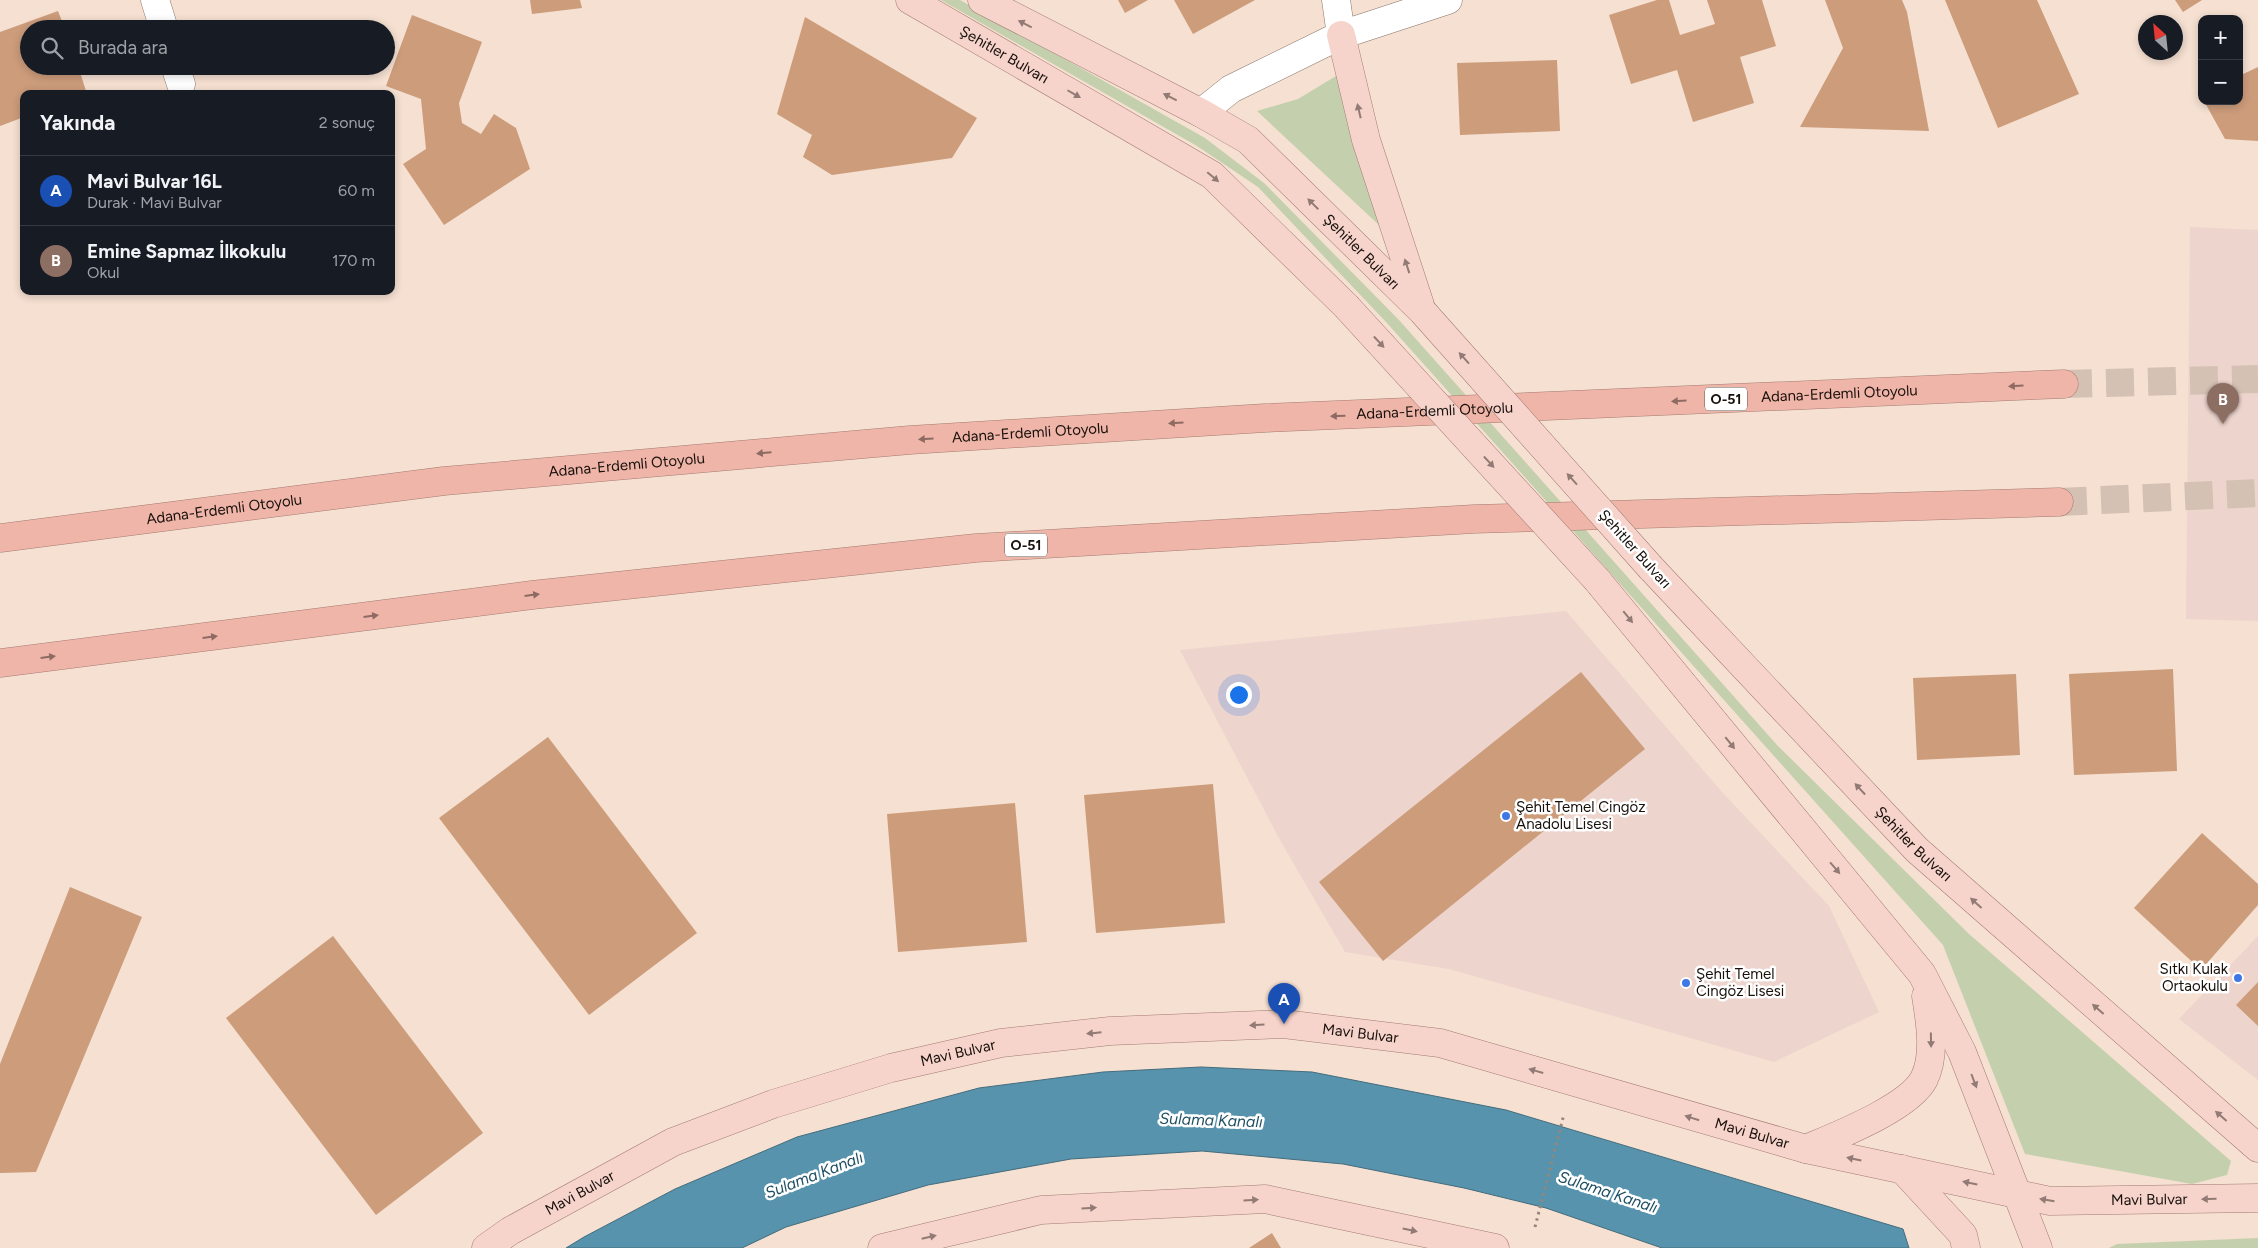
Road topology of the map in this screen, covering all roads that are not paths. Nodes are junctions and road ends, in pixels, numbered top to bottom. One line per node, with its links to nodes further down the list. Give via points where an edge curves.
1 (155, 0): 6 (street)
2 (910, 0): 14 (main road, Şehitler Bulvarı, one-way to 14, bridge, via 1212,175 1346,306 1597,580)
3 (982, 0): 8 (main road, Şehitler Bulvarı, one-way to 3)
4 (1336, 0): 7 (street)
5 (1448, 0): 7 (street)
6 (161, 20)
7 (1341, 34): 8 (street, via 1231,89); 9 (main road, one-way to 7, via 1366,140)
8 (1201, 113): 9 (main road, Şehitler Bulvarı, one-way to 8, via 1248,140)
9 (1422, 312): 15 (main road, Şehitler Bulvarı, one-way to 9, bridge, via 1918,850 1651,568)
10 (2064, 384): 12 (highway, Adana-Erdemli Otoyolu / O-51, one-way to 12, via 1265,418 910,440 444,481)
11 (2059, 502): 13 (highway, O-51, one-way to 11, via 532,595 976,548 1474,519)
12 (0, 538)
13 (0, 663)
14 (1922, 974): 16 (main road, one-way to 16, via 1931,1022 1931,1050 1924,1079 1907,1097 1870,1121); 18 (main road, Şehitler Bulvarı, one-way to 18, via 1962,1052)
15 (2258, 1148)
16 (1806, 1149): 17 (main road, Mavi Bulvar, one-way to 16); 20 (main road, Mavi Bulvar, one-way to 20, via 1440,1043 1284,1024 1110,1031 1001,1043 891,1068 773,1104 673,1142 510,1231)
17 (1902, 1169): 18 (main road, Mavi Bulvar, one-way to 17); 23 (main road, via 1963,1236)
18 (2018, 1194): 19 (main road, Mavi Bulvar, one-way to 18, via 2050,1201); 24 (main road, Şehitler Bulvarı)
19 (2258, 1198)
20 (486, 1248)
21 (882, 1248): 22 (main road, one-way to 22, via 1041,1210 1265,1199)
22 (1495, 1248)
23 (1966, 1248)
24 (2038, 1248)

